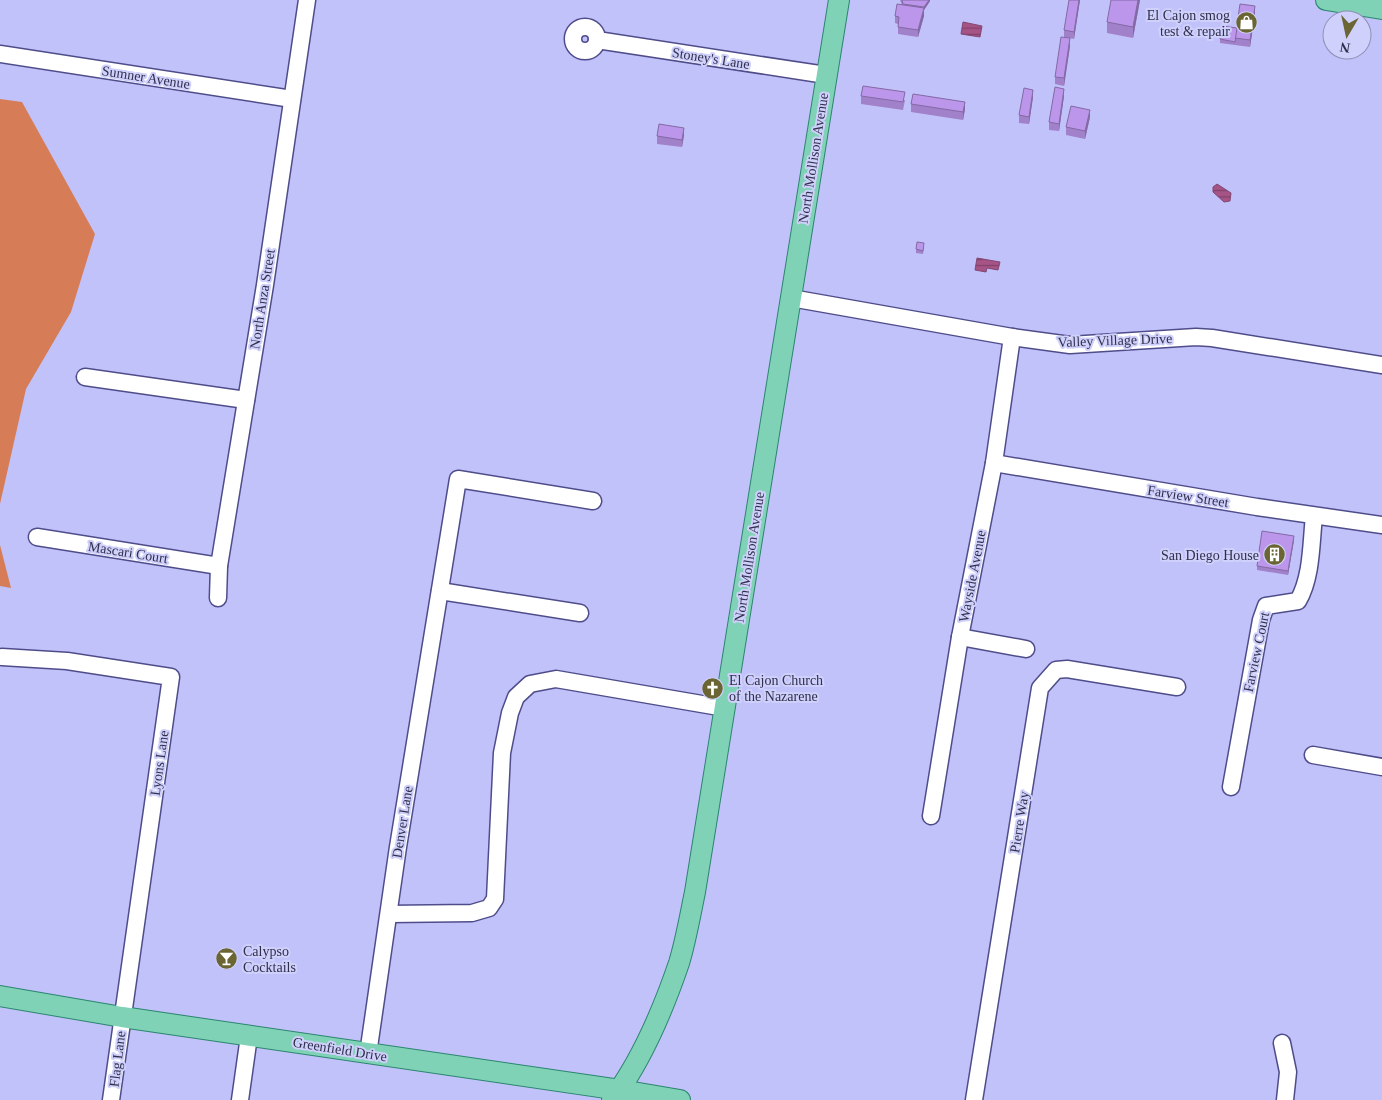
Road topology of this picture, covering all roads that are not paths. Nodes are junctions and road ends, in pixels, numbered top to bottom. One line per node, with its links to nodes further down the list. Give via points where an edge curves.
1 (307, 0): 8 (street, North Anza Street)
2 (838, 0): 7 (main road, North Mollison Avenue)
3 (1335, 1): 4 (main road)
4 (1382, 9)
5 (597, 40): 7 (street, Stoney's Lane)
6 (0, 54): 8 (street, Sumner Avenue)
7 (826, 75): 9 (main road, North Mollison Avenue)
8 (292, 99): 13 (street, North Anza Street)
9 (791, 298): 10 (street, Valley Village Drive); 27 (main road, North Mollison Avenue)
10 (1012, 337): 11 (street, Valley Village Drive, via 1070,345 1212,338); 14 (street, Wayside Avenue)
11 (1382, 364)
12 (85, 377): 13 (street)
13 (246, 400): 19 (street, North Anza Street)
14 (994, 463): 16 (street, Farview Street); 23 (street, Wayside Avenue)
15 (593, 501): 20 (street, Denver Lane, via 458,479)
16 (1314, 516): 17 (street, Farview Street); 30 (street, Farview Court, via 1302,594 1298,601 1266,606 1260,620)
17 (1382, 525)
18 (37, 537): 19 (street, Mascari Court)
19 (219, 566): 21 (street, North Anza Street)
20 (440, 591): 22 (street); 32 (street, Denver Lane)
21 (218, 598)
22 (580, 613)
23 (960, 638): 24 (street); 31 (street, Wayside Avenue)
24 (1026, 649)
25 (2, 656): 34 (street, Lyons Lane, via 67,661 171,677)
26 (1178, 687): 42 (street, Pierre Way, via 1067,669 1056,670 1040,688)
27 (725, 708): 32 (street, via 556,679 530,684 516,697 502,753 495,900 489,908 472,913); 38 (main road, North Mollison Avenue, via 695,892 679,962 662,1010)
28 (1314, 755): 29 (street)
29 (1382, 767)
30 (1231, 787)
31 (931, 816)
32 (389, 914): 37 (street, Denver Lane)
33 (0, 996): 34 (main road, Greenfield Drive)
34 (122, 1017): 35 (main road, Greenfield Drive); 39 (street, Flag Lane)
35 (250, 1036): 37 (main road, Greenfield Drive); 40 (street)
36 (1282, 1043): 43 (street, via 1288,1072)
37 (368, 1054): 38 (main road, Greenfield Drive)
38 (616, 1095): 41 (main road, Greenfield Drive)
39 (112, 1100)
40 (240, 1100)
41 (680, 1100)
42 (974, 1100)
43 (1285, 1100)

